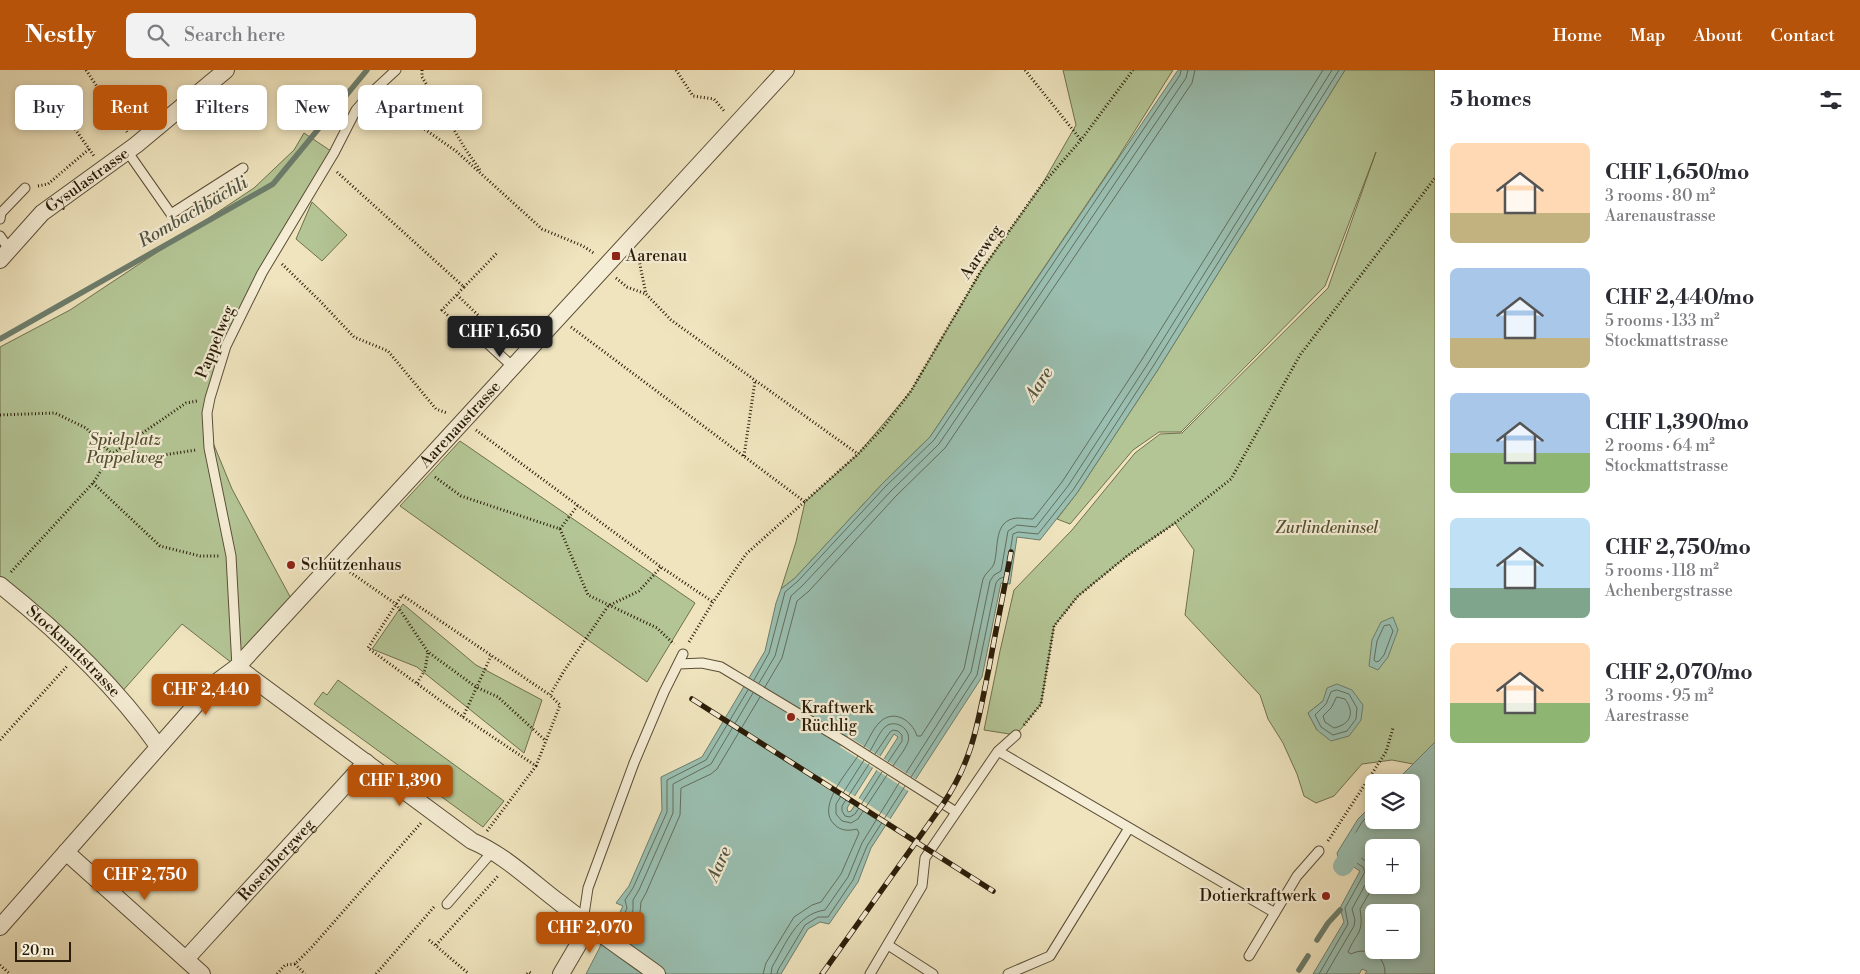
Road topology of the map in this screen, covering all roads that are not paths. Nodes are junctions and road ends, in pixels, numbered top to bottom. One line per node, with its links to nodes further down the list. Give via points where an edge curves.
1 (226, 70): 4 (street, Gysulastrasse)
2 (396, 70): 15 (lane, Pappelweg, via 356,110 272,255 226,346 210,398 208,448 231,556)
3 (786, 70): 11 (street, Aarenaustrasse)
4 (131, 148): 5 (lane, via 171,214); 9 (street, Gysulastrasse, via 42,213)
5 (243, 168)
6 (25, 188): 7 (lane, via 1,213)
7 (0, 219)
8 (0, 236): 9 (lane)
9 (5, 254)
10 (472, 329): 11 (lane)
11 (513, 367): 15 (street, Aarenaustrasse)
12 (3, 581): 17 (street, Stockmattstrasse, via 119,695)
13 (684, 654): 14 (lane)
14 (679, 664): 20 (lane, via 702,663 721,667); 27 (lane, via 634,763 588,888)
15 (237, 667): 17 (street, via 214,684); 19 (street)
16 (1016, 735): 18 (lane)
17 (158, 746): 23 (street)
18 (998, 751): 20 (lane); 21 (lane)
19 (366, 762): 24 (street, via 472,841); 31 (street, Rosenbergweg)
20 (956, 812): 29 (lane, via 924,858 922,886)
21 (1129, 828): 26 (lane); 37 (lane, via 1050,956)
22 (1319, 851): 26 (lane, via 1296,876)
23 (66, 852): 28 (street); 31 (street)
24 (492, 852): 25 (lane); 27 (street)
25 (444, 902)
26 (1274, 913): 30 (lane)
27 (583, 920): 33 (street, via 578,944); 34 (street)
28 (0, 927)
29 (888, 944): 35 (lane); 36 (lane)
30 (1249, 956)
31 (186, 959): 32 (street)
32 (202, 974)
33 (561, 974)
34 (657, 974)
35 (870, 974)
36 (932, 974)
37 (1008, 974)

